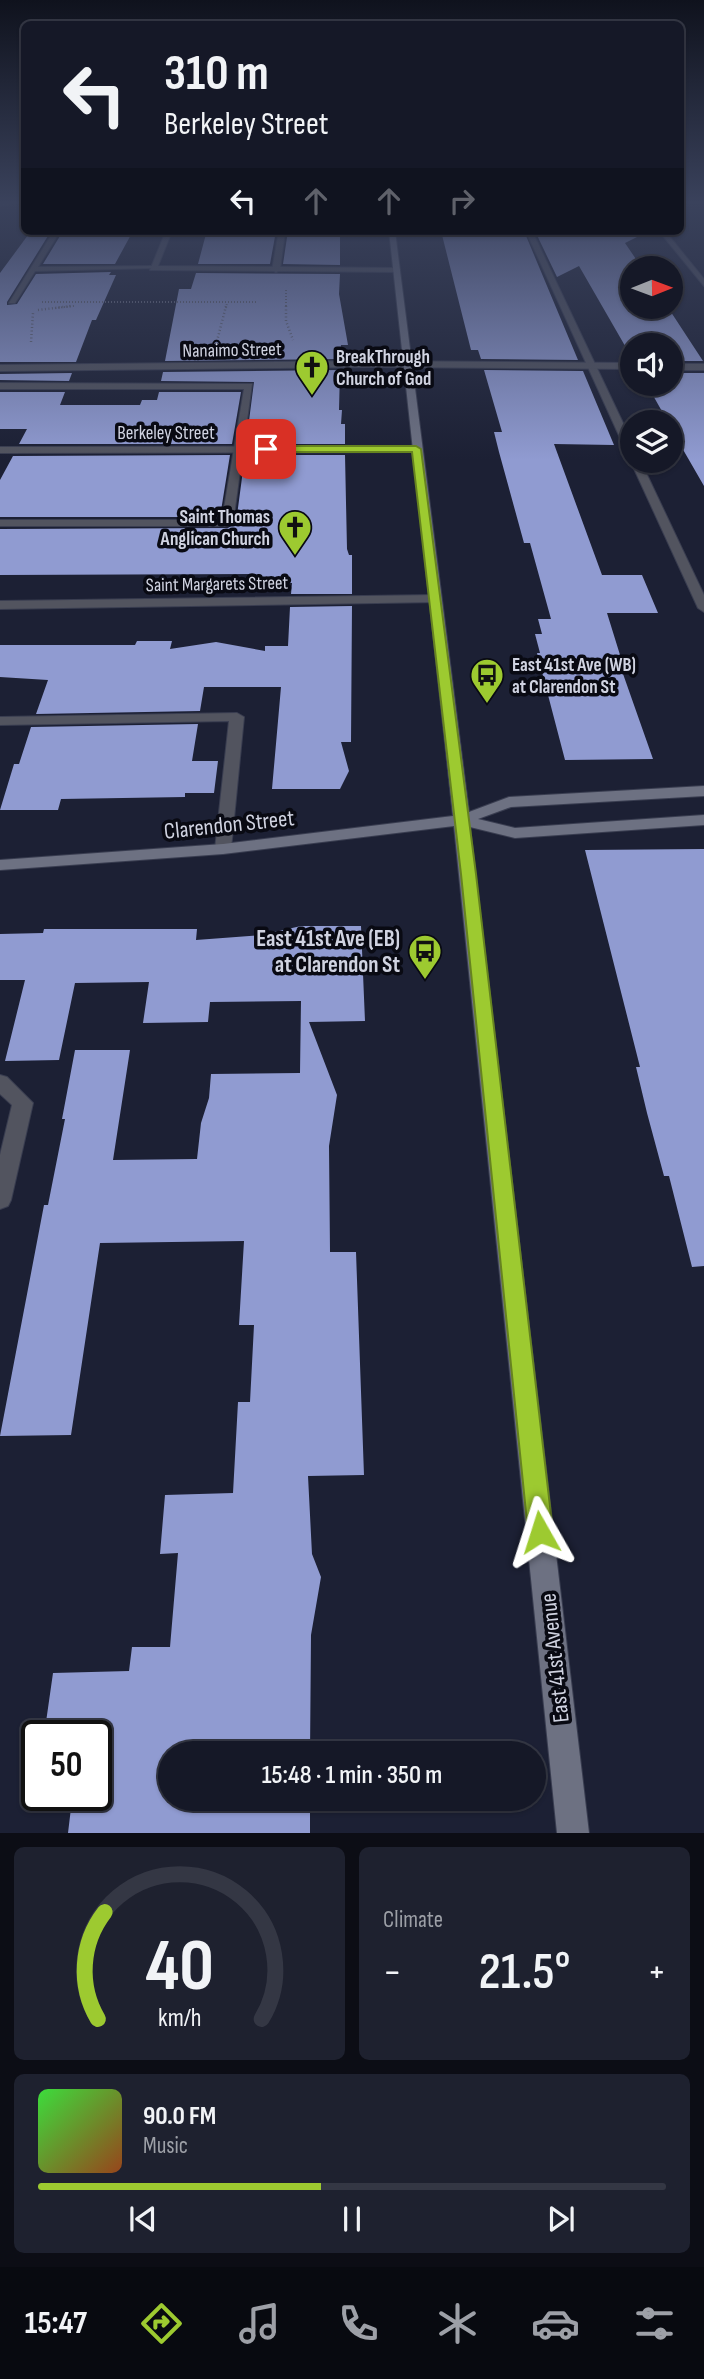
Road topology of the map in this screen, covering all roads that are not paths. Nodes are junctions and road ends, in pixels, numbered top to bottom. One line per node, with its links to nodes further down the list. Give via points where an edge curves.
1 (19, 289): 4 (street)
2 (398, 289): 5 (main road, East 41st Avenue)
3 (557, 289): 6 (street)
4 (12, 301)
5 (408, 364): 6 (street, Nanaimo Street); 10 (street, Nanaimo Street); 14 (main road, East 41st Avenue)
6 (594, 366): 7 (street, Nanaimo Street); 12 (street)
7 (620, 366)
8 (683, 367): 9 (street)
9 (704, 367)
10 (0, 368)
11 (0, 386): 13 (street, via 249,386)
12 (620, 426)
13 (239, 449): 14 (street, Berkeley Street); 15 (street, Berkeley Street); 17 (street, via 227,523)
14 (416, 449): 18 (main road, East 41st Avenue)
15 (0, 450)
16 (641, 473): 20 (street)
17 (0, 523)
18 (435, 599): 19 (street, Saint Margarets Street); 23 (main road, East 41st Avenue)
19 (0, 605)
20 (704, 608)
21 (0, 721): 25 (street, via 237,717)
22 (704, 791): 23 (main road, Clarendon Street, via 509,802)
23 (462, 820): 24 (main road, Clarendon Street, via 515,833); 25 (main road, Clarendon Street); 29 (main road, East 41st Avenue)
24 (704, 820)
25 (223, 849): 26 (main road, Clarendon Street)
26 (0, 865)
27 (0, 1082): 28 (street, via 23,1103)
28 (0, 1200)
29 (573, 1833)

